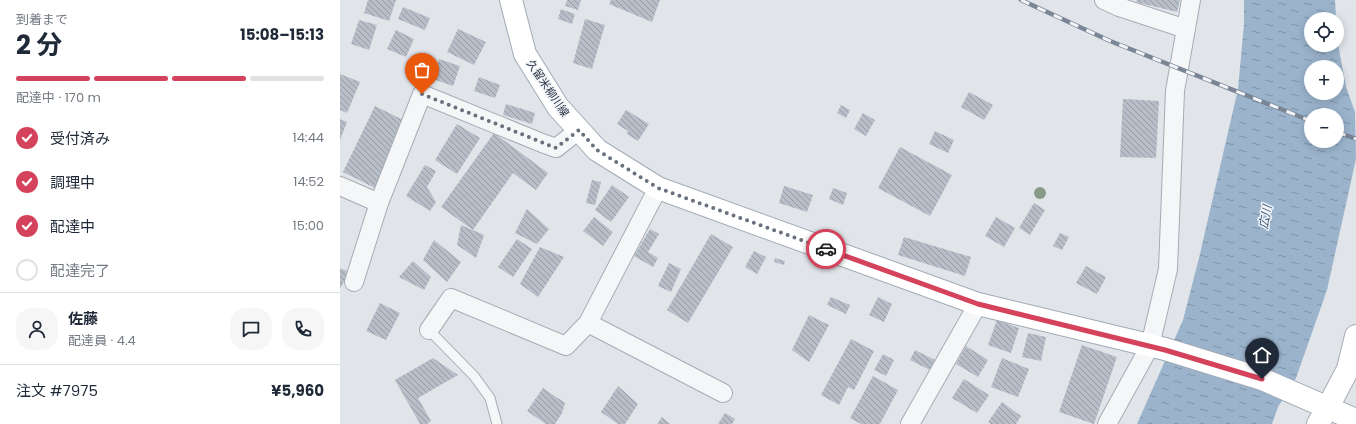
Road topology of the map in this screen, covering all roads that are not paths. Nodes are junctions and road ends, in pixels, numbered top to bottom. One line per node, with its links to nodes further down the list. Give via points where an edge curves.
1 (510, 0): 5 (main road, 久留米柳川線, via 525,54 558,107)
2 (1104, 0): 4 (street)
3 (1191, 0): 4 (street)
4 (1186, 29): 14 (street, via 1175,91 1168,269)
5 (579, 130): 7 (main road, 久留米柳川線, via 597,150); 8 (street, via 556,148 422,94)
6 (340, 186): 8 (street)
7 (658, 188): 10 (main road, 久留米柳川線); 11 (street)
8 (379, 203): 9 (street)
9 (354, 282)
10 (978, 304): 14 (main road, 久留米柳川線); 19 (street)
11 (588, 323): 12 (street, via 566,346 451,298); 15 (street)
12 (429, 330): 18 (lane, via 474,376 490,398)
13 (1356, 336): 16 (main road, via 1348,369)
14 (1158, 348): 16 (main road, 久留米柳川線, via 1262,379 1293,393); 20 (street)
15 (723, 393)
16 (1323, 416): 17 (main road, 久留米柳川線)
17 (1356, 420)
18 (497, 424)
19 (910, 424)
20 (1107, 424)

